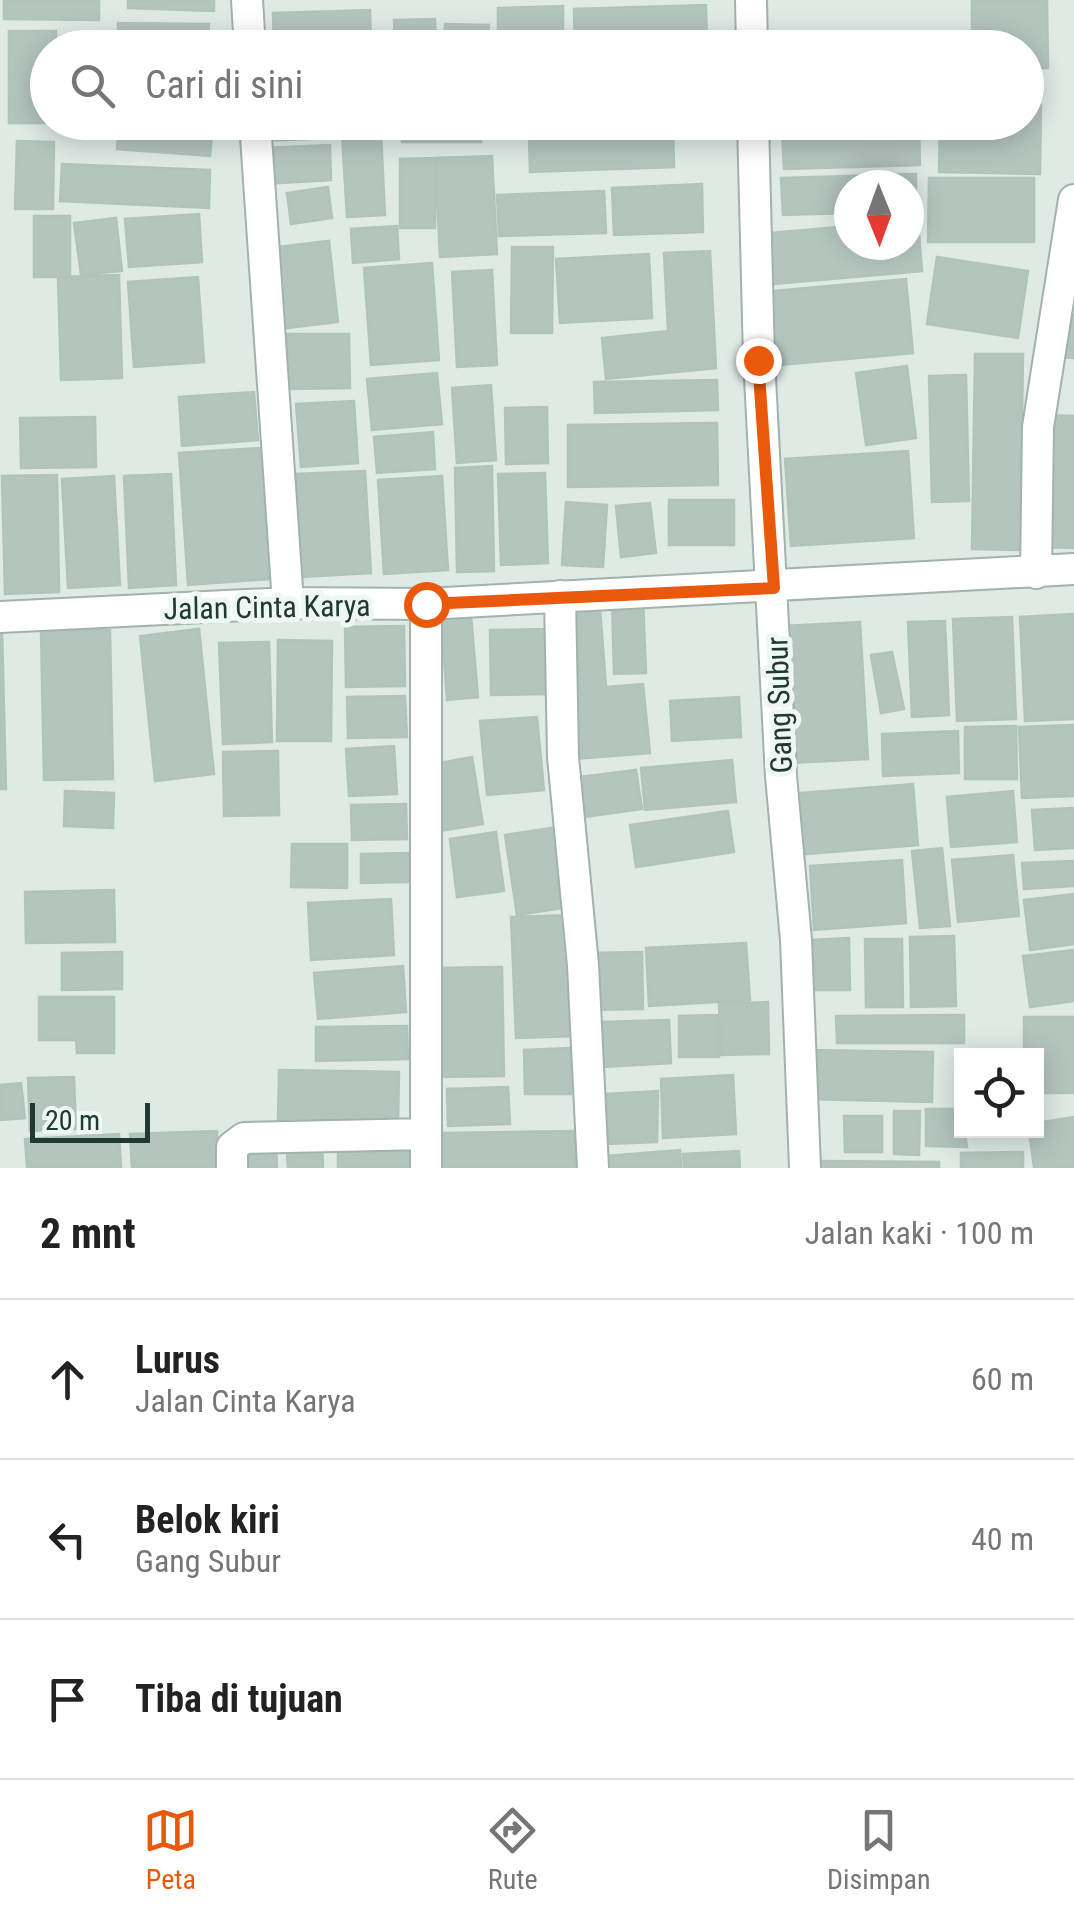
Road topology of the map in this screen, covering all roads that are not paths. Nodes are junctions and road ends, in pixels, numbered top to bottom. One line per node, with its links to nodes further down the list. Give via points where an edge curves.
1 (247, 0): 3 (street)
2 (751, 0): 4 (street)
3 (249, 30)
4 (752, 30)
5 (256, 140): 12 (street)
6 (753, 140): 10 (street, Gang Subur, via 758,360)
7 (1074, 200): 9 (street, via 1038,427)
8 (1074, 570): 9 (street, Jalan Cinta Karya)
9 (1036, 573): 10 (street, Jalan Cinta Karya)
10 (774, 588): 11 (street, Jalan Cinta Karya); 19 (street, Gang Subur)
11 (560, 596): 13 (street, Jalan Cinta Karya); 18 (street, via 563,757)
12 (288, 603): 13 (street, Jalan Cinta Karya); 14 (street, Jalan Cinta Karya)
13 (426, 604): 15 (street)
14 (0, 617)
15 (426, 1134): 16 (street, via 244,1138 232,1147); 17 (street)
16 (232, 1168)
17 (426, 1168)
18 (593, 1168)
19 (805, 1168)

